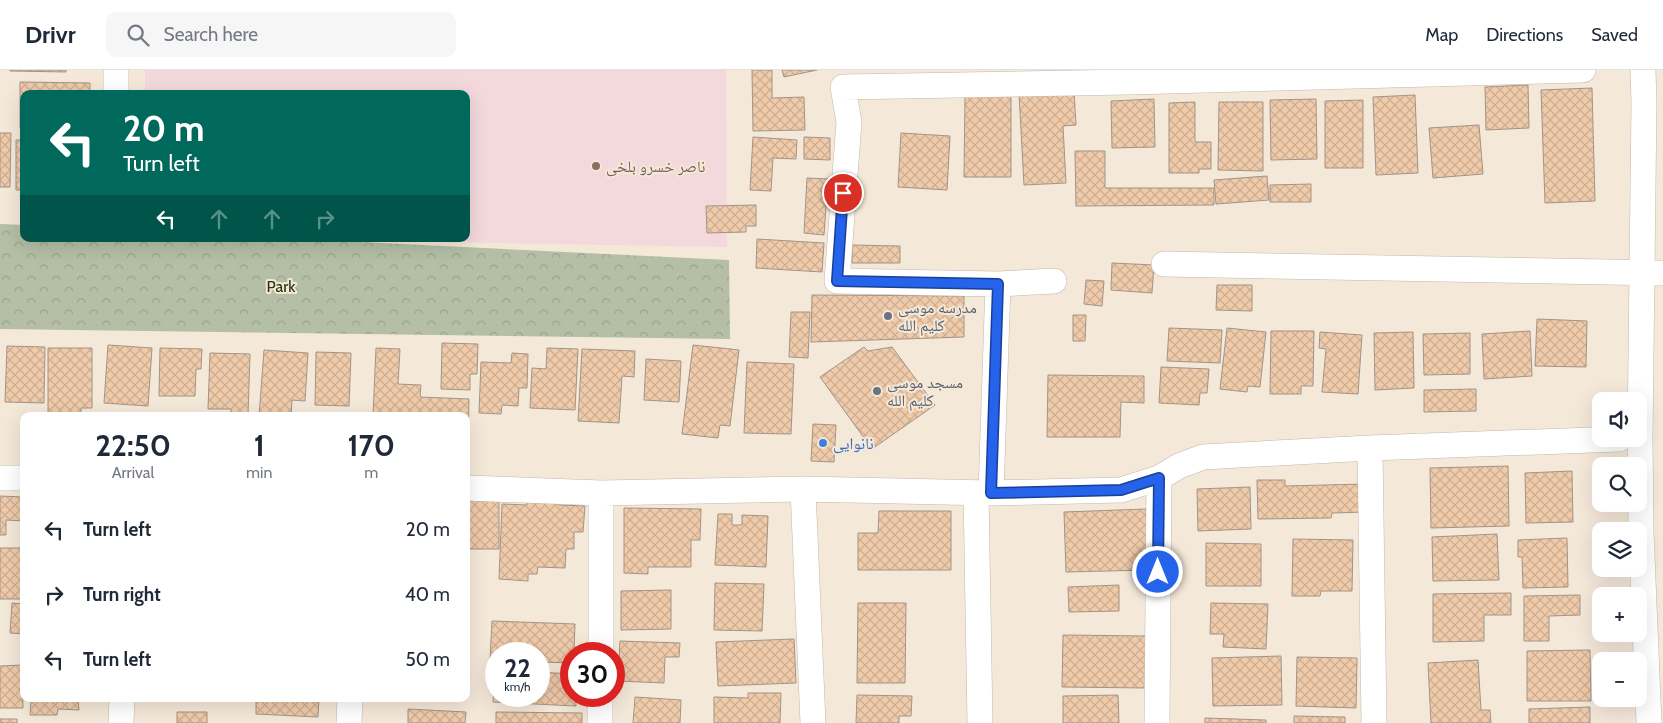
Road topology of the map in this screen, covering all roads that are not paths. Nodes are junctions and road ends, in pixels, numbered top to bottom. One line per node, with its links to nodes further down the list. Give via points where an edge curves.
1 (116, 70): 5 (street)
2 (1583, 70): 4 (street, via 1120,82)
3 (1643, 70): 7 (street)
4 (844, 79): 9 (street, via 849,122 837,281)
5 (116, 90)
6 (1164, 264): 7 (street)
7 (1652, 273): 10 (street)
8 (1054, 281): 9 (street)
9 (998, 284): 20 (street)
10 (1638, 392)
11 (1592, 440): 13 (street)
12 (1635, 447): 21 (street)
13 (1370, 448): 16 (street, via 1203,457); 32 (street)
14 (0, 478): 15 (street)
15 (20, 478)
16 (1159, 478): 20 (street, via 1121,490); 31 (street)
17 (470, 488): 19 (street)
18 (803, 489): 19 (street); 20 (street); 29 (street)
19 (601, 493): 22 (street)
20 (983, 493): 30 (street)
21 (1652, 532): 33 (street)
22 (601, 642)
23 (122, 702): 26 (street)
24 (350, 702): 27 (street)
25 (600, 707): 28 (street)
26 (121, 723)
27 (349, 723)
28 (600, 723)
29 (813, 723)
30 (980, 723)
31 (1157, 723)
32 (1374, 723)
33 (1649, 723)

